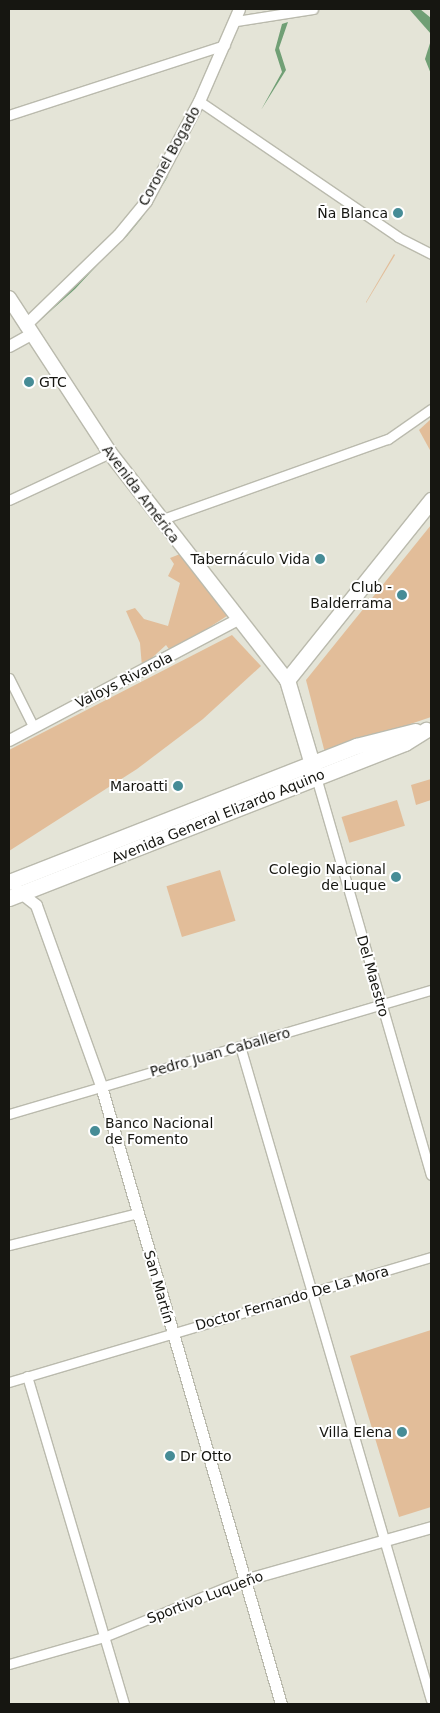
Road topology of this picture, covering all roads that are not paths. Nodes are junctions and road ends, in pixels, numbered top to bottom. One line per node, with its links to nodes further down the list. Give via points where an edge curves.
1 (239, 9): 3 (street, Coronel Bogado)
2 (313, 9): 3 (street)
3 (236, 21): 4 (street, Coronel Bogado)
4 (225, 45): 5 (street, Coronel Bogado); 6 (street)
5 (199, 101): 7 (street, via 398,237); 9 (street, Coronel Bogado, via 137,213)
6 (9, 114)
7 (431, 254)
8 (9, 298): 9 (main road, Avenida América)
9 (28, 330): 10 (street, Coronel Bogado); 12 (main road, Avenida América)
10 (9, 346)
11 (431, 408): 15 (street, via 388,439)
12 (110, 453): 13 (street); 15 (main road, Avenida América)
13 (9, 500)
14 (431, 500): 18 (main road)
15 (160, 520): 16 (main road, Avenida América)
16 (238, 620): 18 (main road, Avenida América); 19 (street, Valoys Rivarola)
17 (9, 678): 19 (street)
18 (287, 680): 22 (main road)
19 (34, 726): 21 (street, Valoys Rivarola)
20 (429, 729): 22 (main road, Avenida General Elizardo Aquino)
21 (9, 740)
22 (313, 770): 23 (main road, Avenida General Elizardo Aquino); 25 (street, Del Maestro)
23 (12, 890): 27 (street, San Martín, via 36,905)
24 (431, 990): 25 (street, Pedro Juan Caballero)
25 (382, 1005): 26 (street, Pedro Juan Caballero); 29 (street, Del Maestro)
26 (240, 1046): 27 (street, Pedro Juan Caballero); 33 (street)
27 (102, 1086): 28 (street, Pedro Juan Caballero); 30 (street, San Martín)
28 (9, 1114)
29 (431, 1175)
30 (138, 1213): 31 (street); 34 (street, San Martín)
31 (9, 1245)
32 (431, 1257): 33 (street, Doctor Fernando De La Mora)
33 (311, 1294): 34 (street, Doctor Fernando De La Mora); 38 (street)
34 (173, 1334): 35 (street, Doctor Fernando De La Mora); 39 (street, San Martín)
35 (27, 1376): 36 (street, Doctor Fernando De La Mora); 40 (street)
36 (9, 1382)
37 (431, 1527): 38 (street, Sportivo Luqueño)
38 (383, 1540): 39 (street, Sportivo Luqueño); 42 (street)
39 (244, 1580): 40 (street, Sportivo Luqueño); 44 (street, San Martín)
40 (104, 1637): 41 (street, Sportivo Luqueño); 43 (street)
41 (9, 1664)
42 (431, 1700)
43 (124, 1704)
44 (281, 1704)

